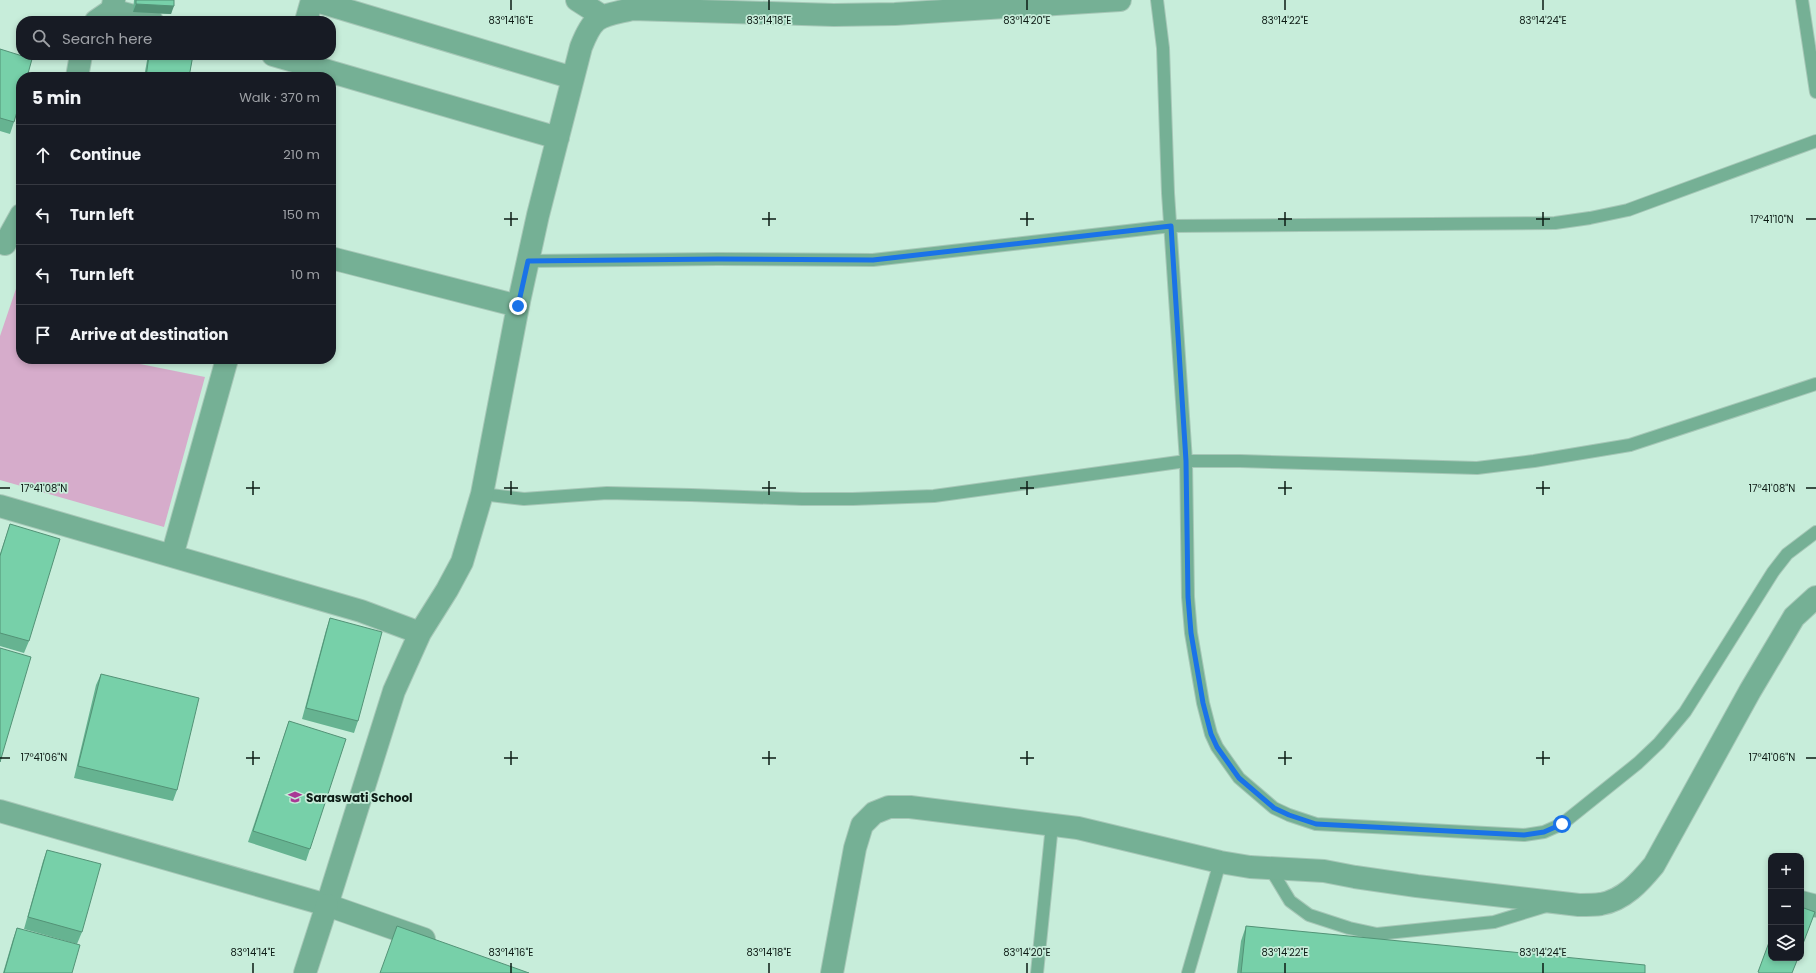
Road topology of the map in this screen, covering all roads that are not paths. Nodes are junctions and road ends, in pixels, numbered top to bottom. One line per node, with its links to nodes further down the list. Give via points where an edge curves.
1 (312, 0): 9 (street); 16 (street)
2 (577, 0): 10 (street)
3 (1120, 0): 6 (street, via 895,14 834,15)
4 (1157, 0): 21 (lane, via 1162,48)
5 (1802, 0): 17 (lane)
6 (662, 5): 10 (street)
7 (107, 10): 8 (street)
8 (132, 16)
9 (307, 16)
10 (602, 16): 16 (street, via 589,27 581,47)
11 (80, 60): 13 (street)
12 (293, 64): 14 (street)
13 (78, 72)
14 (322, 72)
15 (336, 76): 18 (street)
16 (574, 78): 18 (street)
17 (1816, 92)
18 (558, 138): 24 (street)
19 (1816, 141): 21 (lane, via 1628,210 1556,223)
20 (16, 223): 22 (street)
21 (1171, 226): 24 (lane, via 873,260); 28 (lane)
22 (2, 248)
23 (336, 259): 25 (street)
24 (528, 261): 25 (street)
25 (518, 306): 29 (street)
26 (226, 364): 32 (street)
27 (1816, 384): 28 (lane, via 1630,445 1477,468)
28 (1186, 461): 29 (lane, via 934,496 802,499 607,493 524,499); 31 (lane, via 1190,618 1203,703 1211,734 1225,760 1239,778 1257,794 1274,808 1316,824 1524,835 1544,832 1562,824 1659,743 1685,712 1773,572 1787,554)
29 (482, 494): 34 (street, via 462,562)
30 (0, 506): 32 (street)
31 (1816, 532)
32 (172, 556): 34 (street, via 361,611)
33 (1816, 597): 39 (street, via 1794,617 1654,865 1641,881 1622,897 1602,904 1579,905)
34 (420, 633): 41 (street, via 394,691)
35 (0, 811): 41 (street)
36 (1052, 825): 37 (street, via 1078,828); 45 (street, via 910,807 889,807 874,813 862,825 855,848); 46 (lane)
37 (1220, 862): 38 (street); 47 (lane)
38 (1270, 868): 39 (street, via 1324,871 1402,884); 39 (lane, via 1290,901 1309,915 1377,934 1494,922)
39 (1557, 902)
40 (1804, 903): 42 (street)
41 (327, 905): 43 (street); 44 (street)
42 (1816, 906)
43 (441, 944)
44 (305, 973)
45 (832, 973)
46 (1037, 973)
47 (1188, 973)

